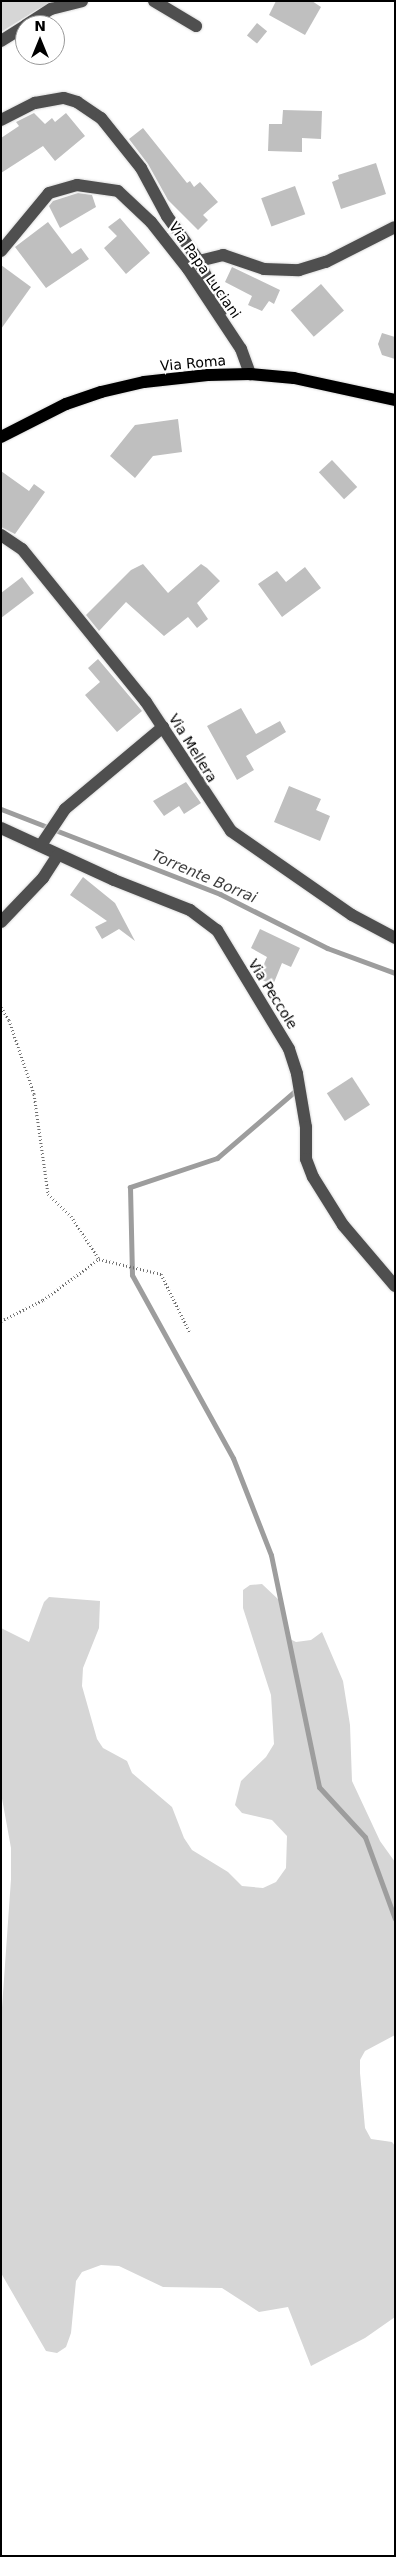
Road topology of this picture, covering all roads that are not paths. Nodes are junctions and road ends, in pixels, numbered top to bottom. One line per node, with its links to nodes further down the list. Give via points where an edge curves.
1 (82, 1): 3 (street, via 51,9)
2 (154, 1): 4 (street)
3 (42, 15)
4 (196, 26)
5 (15, 32): 6 (street)
6 (1, 42)
7 (1, 120): 10 (street, via 35,103 52,99 64,98 89,109 136,160 167,216)
8 (394, 230): 10 (street, via 326,262 292,271 264,270 223,255)
9 (1, 251): 11 (street, Via Papa Luciani, via 49,193 77,185 118,191 151,222)
10 (199, 261): 11 (street, via 222,308)
11 (222, 320): 12 (street, Via Papa Luciani, via 241,349)
12 (250, 374): 13 (main road, Via Roma, via 294,378); 14 (main road, Via Roma, via 154,381 101,392 66,404)
13 (395, 400)
14 (1, 436)
15 (1, 535): 16 (street, Via Mellera, via 22,548)
16 (163, 727): 18 (street, via 65,810); 21 (street, Via Mellera, via 231,831 352,915)
17 (1, 828): 18 (street, Via Peccole)
18 (41, 845): 19 (street, Via Peccole)
19 (58, 855): 20 (street, via 43,878); 22 (street, Via Peccole, via 190,910 217,930 289,1049 297,1074 306,1127 306,1159 312,1178 343,1225)
20 (1, 922)
21 (395, 938)
22 (395, 1286)

